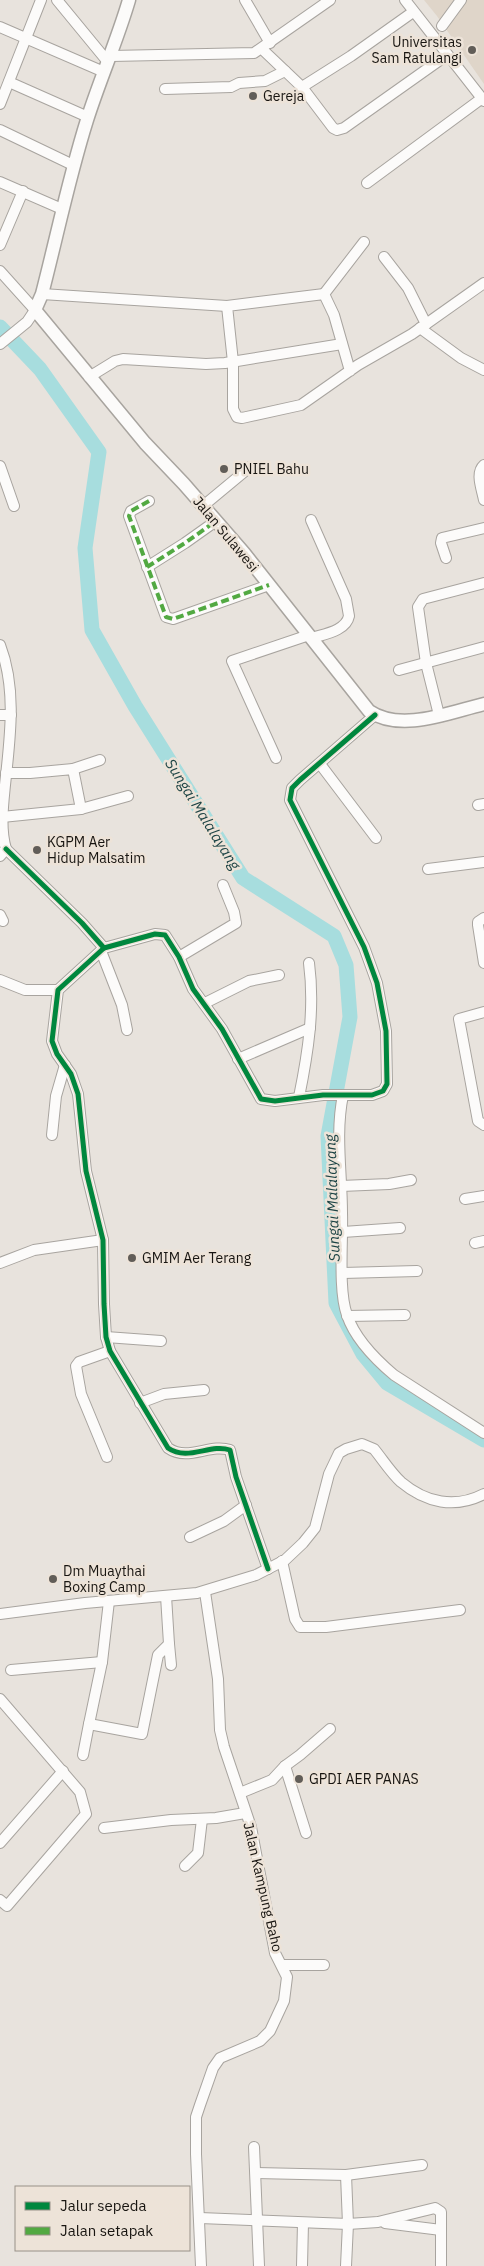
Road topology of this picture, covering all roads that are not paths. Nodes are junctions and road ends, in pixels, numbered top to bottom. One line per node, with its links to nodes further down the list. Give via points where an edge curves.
1 (41, 0): 11 (street)
2 (57, 0): 14 (street)
3 (245, 0): 12 (street)
4 (330, 0): 12 (street)
5 (405, 0): 8 (street)
6 (461, 0): 9 (street)
7 (128, 1): 14 (main road)
8 (413, 12): 13 (street); 17 (street)
9 (442, 26)
10 (0, 27): 11 (street)
11 (25, 38): 14 (street); 16 (street)
12 (266, 46): 14 (street, via 254,53); 15 (street)
13 (447, 56): 17 (street, via 337,130 332,128); 19 (street)
14 (108, 64): 21 (main road)
15 (285, 71): 17 (street); 18 (street, via 265,80 231,87)
16 (9, 82): 20 (street); 21 (street)
17 (302, 87)
18 (165, 89)
19 (483, 100): 25 (street)
20 (0, 104)
21 (88, 117): 23 (main road)
22 (0, 130): 23 (street)
23 (73, 166): 27 (main road)
24 (0, 182): 26 (street)
25 (366, 183)
26 (23, 191): 27 (street); 29 (street)
27 (62, 209): 33 (main road)
28 (364, 242): 34 (street)
29 (0, 244)
30 (384, 257): 37 (street, via 408,288)
31 (0, 271): 36 (street, Jalan Sulawesi)
32 (484, 283): 37 (street)
33 (42, 294): 35 (street); 36 (main road)
34 (324, 294): 35 (street); 39 (street)
35 (227, 306): 40 (street)
36 (35, 310): 38 (street, via 27,322); 43 (main road, Jalan Sulawesi)
37 (423, 326): 41 (street, via 461,358); 42 (street)
38 (0, 344)
39 (342, 344): 40 (street); 42 (street)
40 (233, 362): 42 (street, via 233,409 237,418 301,405); 43 (street, via 206,364 130,358 115,361)
41 (484, 370)
42 (350, 371)
43 (89, 377): 50 (main road, Jalan Sulawesi)
44 (484, 465): 47 (street, via 479,476)
45 (0, 466): 49 (street)
46 (250, 467): 50 (street)
47 (484, 500)
48 (149, 501): 55 (street, via 129,516)
49 (14, 506)
50 (203, 506): 51 (main road, Jalan Sulawesi)
51 (216, 520): 55 (street); 57 (main road, Jalan Sulawesi)
52 (310, 520): 58 (street, via 346,599 350,616 334,631)
53 (483, 530): 54 (street, via 442,538)
54 (446, 558)
55 (147, 568): 57 (street, via 169,619)
56 (484, 584): 61 (street, via 420,602 418,608)
57 (269, 585): 58 (main road, Jalan Sulawesi)
58 (310, 636): 66 (main road, Jalan Sulawesi, via 361,702); 68 (street, via 232,661)
59 (0, 645): 65 (street, via 6,660)
60 (484, 647): 61 (street)
61 (426, 663): 62 (street); 67 (street)
62 (399, 670)
63 (484, 704): 67 (main road)
64 (0, 715): 65 (street)
65 (11, 715): 72 (street)
66 (375, 715): 67 (main road, via 404,721); 70 (street)
67 (440, 715)
68 (276, 758)
69 (100, 760): 71 (street)
70 (320, 764): 76 (street); 95 (street, via 292,788 290,800 364,947 386,1031 387,1084 384,1090 372,1095)
71 (73, 769): 72 (street); 74 (street)
72 (6, 772): 75 (street)
73 (128, 796): 74 (street)
74 (81, 809): 75 (street)
75 (2, 817): 77 (street)
76 (376, 838)
77 (3, 850): 82 (street)
78 (484, 862): 79 (street)
79 (428, 869)
80 (223, 886): 83 (street, via 236,922)
81 (484, 918): 85 (street, via 478,922)
82 (103, 949): 83 (street, via 161,934 165,935); 88 (street); 92 (street)
83 (179, 957): 89 (street, via 193,988)
84 (309, 963): 91 (street)
85 (484, 963)
86 (279, 975): 89 (street, via 249,981)
87 (0, 980): 88 (street, via 25,990)
88 (58, 990): 94 (street, via 52,1041)
89 (205, 1003): 93 (street)
90 (484, 1012): 97 (street, via 459,1019 478,1121)
91 (310, 1028): 93 (street); 96 (street)
92 (127, 1030)
93 (238, 1059): 96 (street, via 260,1099 275,1101)
94 (65, 1065): 98 (street, via 56,1096); 105 (street, via 78,1094 86,1171)
95 (341, 1095): 96 (street); 100 (street)
96 (299, 1097)
97 (484, 1125)
98 (52, 1135)
99 (411, 1180): 100 (street)
100 (341, 1186): 104 (street)
101 (484, 1196): 102 (street)
102 (465, 1199)
103 (400, 1228): 104 (street)
104 (343, 1232): 108 (street)
105 (103, 1240): 106 (street, via 34,1250); 111 (street)
106 (0, 1264)
107 (417, 1272): 108 (street)
108 (343, 1273): 110 (street)
109 (405, 1315): 110 (street)
110 (347, 1316): 116 (street, via 371,1353 394,1375)
111 (106, 1337): 112 (street); 113 (street)
112 (161, 1341)
113 (110, 1351): 115 (street); 117 (street, via 76,1366 81,1394)
114 (204, 1390): 115 (street, via 164,1394)
115 (140, 1404): 119 (street, via 161,1439 174,1452 189,1454 223,1448 230,1450)
116 (484, 1433)
117 (108, 1457)
118 (484, 1494): 121 (street, via 459,1503 432,1500 401,1482 374,1449 368,1445 357,1445 339,1453 329,1474 315,1528)
119 (246, 1506): 120 (street); 122 (street)
120 (190, 1537)
121 (282, 1561): 122 (street); 126 (street, via 300,1627 326,1627)
122 (268, 1569): 123 (street)
123 (205, 1592): 124 (street); 138 (street, Jalan Kampung Baho, via 218,1678 220,1730)
124 (166, 1596): 125 (street); 128 (street)
125 (109, 1601): 127 (street); 129 (street)
126 (460, 1610)
127 (0, 1614)
128 (169, 1644): 130 (street); 133 (street, via 158,1655 142,1734)
129 (102, 1662): 131 (street); 133 (street)
130 (171, 1665)
131 (11, 1670)
132 (0, 1699): 137 (street)
133 (89, 1724): 135 (street)
134 (330, 1729): 136 (street)
135 (83, 1755)
136 (285, 1766): 138 (street, via 268,1783); 142 (street)
137 (63, 1771): 143 (street); 145 (street, via 80,1792 86,1814 7,1906)
138 (240, 1793): 139 (street, Jalan Kampung Baho)
139 (245, 1813): 140 (street); 146 (street, Jalan Kampung Baho, via 251,1827 276,1953)
140 (202, 1819): 141 (street); 144 (street, via 198,1853)
141 (104, 1828)
142 (306, 1833)
143 (0, 1843)
144 (185, 1866)
145 (0, 1900)
146 (283, 1965): 147 (street); 152 (street, Jalan Kampung Baho, via 287,1977 284,2001 270,2031 260,2041 220,2058 200,2104 196,2117)
147 (324, 1965)
148 (254, 2146): 150 (street)
149 (422, 2165): 151 (street)
150 (256, 2173): 151 (street); 153 (street)
151 (346, 2175): 156 (street)
152 (200, 2218): 153 (street); 158 (street, Jalan Kampung Baho)
153 (256, 2221): 155 (street); 159 (street)
154 (378, 2222): 156 (street); 157 (street); 157 (street, via 435,2208 441,2212)
155 (303, 2223): 156 (street); 160 (street)
156 (348, 2224): 161 (street)
157 (441, 2230): 162 (street)
158 (201, 2266)
159 (259, 2266)
160 (302, 2266)
161 (346, 2266)
162 (441, 2266)

